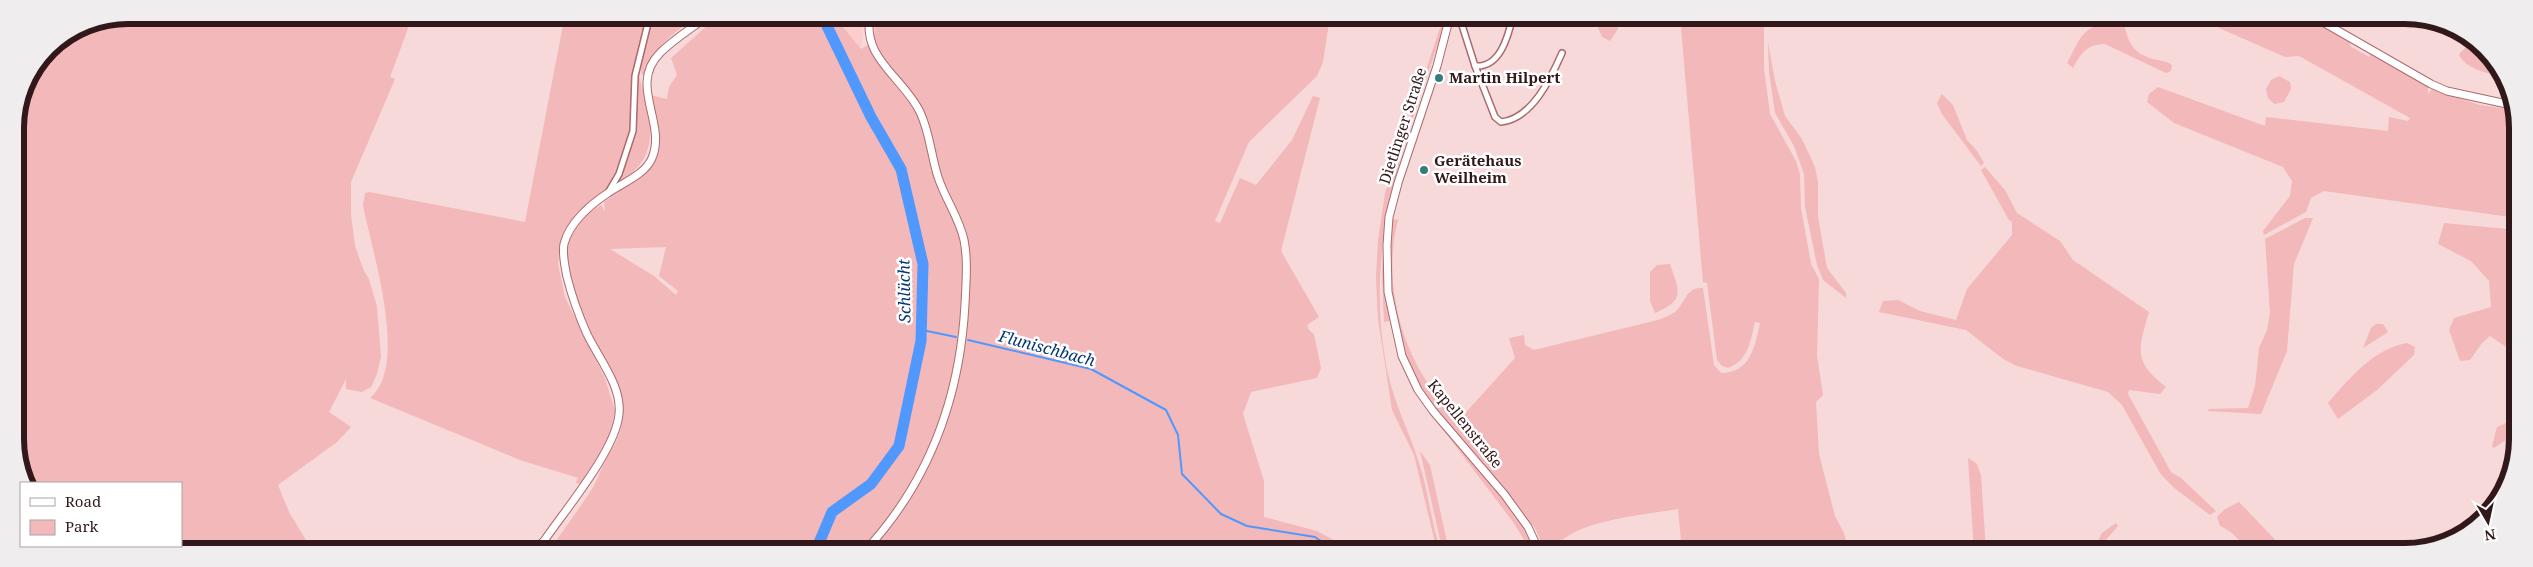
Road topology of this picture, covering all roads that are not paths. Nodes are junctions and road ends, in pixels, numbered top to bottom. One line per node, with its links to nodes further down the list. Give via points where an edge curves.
1 (648, 24): 11 (street, via 635,76 633,130 620,174)
2 (698, 24): 11 (street, via 659,54 649,72 646,91 655,130 652,158 627,182)
3 (869, 24): 14 (street, via 872,50 905,88 926,126 937,175 962,229 966,286 954,386 946,415 900,510)
4 (1448, 24): 12 (street, Dietlinger Straße, via 1398,183 1389,217)
5 (1462, 24): 9 (street)
6 (1510, 24): 9 (street, via 1495,59 1484,67)
7 (2326, 24): 10 (street, via 2431,84 2447,91)
8 (1562, 53): 9 (street, via 1540,93 1511,121 1501,122 1495,117)
9 (1475, 66)
10 (2506, 104)
11 (608, 192): 13 (street, via 574,224 564,244 564,263 571,295 615,388 619,414 612,440)
12 (1387, 246): 15 (street, Kapellenstraße, via 1388,292 1394,323 1402,356 1418,390 1504,494)
13 (541, 543)
14 (871, 543)
15 (1535, 543)

